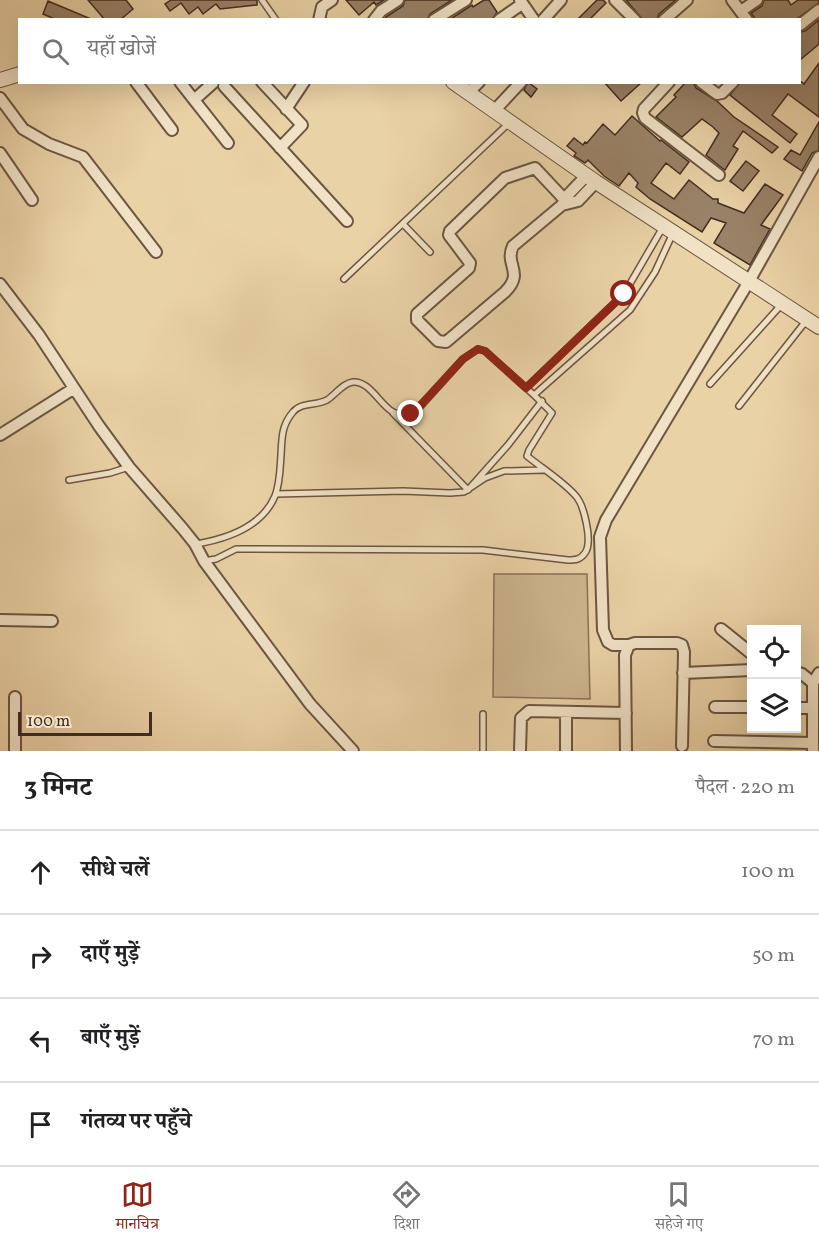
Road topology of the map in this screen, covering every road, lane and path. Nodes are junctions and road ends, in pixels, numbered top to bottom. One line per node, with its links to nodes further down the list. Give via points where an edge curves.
1 (262, 0): 13 (lane)
2 (332, 0): 14 (street, via 322,7)
3 (398, 0): 15 (street)
4 (466, 0): 16 (street)
5 (561, 0): 19 (street)
6 (687, 0): 21 (street)
7 (732, 0): 12 (street)
8 (757, 0): 12 (street)
9 (617, 1): 20 (street)
10 (521, 2): 17 (street); 18 (street)
11 (819, 10): 22 (street)
12 (744, 15)
13 (275, 18)
14 (319, 18)
15 (376, 18)
16 (437, 18)
17 (501, 18)
18 (533, 18)
19 (545, 18)
20 (633, 18)
21 (666, 18)
22 (801, 24)
23 (18, 75): 24 (street)
24 (0, 80)
25 (138, 84): 42 (street)
26 (182, 84): 38 (street)
27 (218, 84): 38 (street); 44 (street)
28 (264, 84): 39 (street)
29 (303, 84): 39 (street)
30 (456, 84): 36 (street)
31 (476, 84): 36 (street)
32 (518, 84): 40 (street)
33 (667, 84): 47 (street, via 644,109 645,118)
34 (704, 84): 35 (street, via 717,94)
35 (731, 84)
36 (468, 93): 40 (street)
37 (0, 98): 54 (street, via 23,129 49,144 83,156)
38 (194, 100): 43 (street)
39 (286, 109): 44 (street, via 302,125)
40 (494, 111): 41 (street)
41 (510, 121): 48 (street); 52 (lane)
42 (172, 130)
43 (228, 143)
44 (280, 148): 51 (street)
45 (0, 153): 49 (street)
46 (819, 157): 59 (street)
47 (719, 175)
48 (591, 178): 50 (street, via 578,201); 53 (street)
49 (32, 200)
50 (564, 202): 50 (street, via 513,246 512,285 446,342 438,341 417,320 417,314 469,268 470,262 449,235 450,231 505,178 535,168)
51 (347, 221)
52 (403, 224): 55 (lane); 58 (lane)
53 (668, 229): 56 (lane); 57 (lane); 59 (street)
54 (156, 252)
55 (430, 252)
56 (648, 252): 57 (lane); 61 (lane)
57 (661, 258): 62 (lane)
58 (345, 279)
59 (748, 283): 63 (street); 85 (street, via 606,520 600,537 603,630 613,645)
60 (0, 284): 69 (street)
61 (624, 294): 62 (lane); 65 (lane)
62 (634, 303): 66 (lane)
63 (782, 304): 64 (street); 67 (lane)
64 (813, 324): 72 (lane)
65 (573, 343): 66 (lane); 68 (lane)
66 (582, 352): 70 (lane)
67 (710, 384)
68 (526, 388): 70 (lane); 73 (lane, via 478,349 463,359 411,414)
69 (73, 389): 74 (street); 75 (street)
70 (534, 395): 71 (lane)
71 (542, 401): 76 (lane, via 552,413 527,456); 78 (lane)
72 (739, 406)
73 (392, 412): 78 (lane); 79 (lane, via 356,382 348,383 326,401 302,405 282,430)
74 (0, 435)
75 (129, 467): 77 (lane); 80 (street)
76 (544, 470): 78 (lane, via 504,471); 81 (lane, via 581,504 588,548 578,560 483,550 236,549)
77 (69, 480)
78 (468, 490): 79 (lane)
79 (276, 494): 80 (lane, via 270,506 238,533)
80 (195, 544): 81 (street)
81 (204, 561): 102 (street, via 310,704)
82 (0, 621): 83 (street)
83 (52, 621)
84 (721, 629): 86 (street)
85 (630, 645): 88 (street, via 682,645); 95 (street, via 625,655)
86 (747, 650)
87 (747, 670): 88 (street)
88 (683, 673): 99 (street)
89 (801, 674): 90 (street)
90 (816, 678): 97 (street)
91 (15, 698): 101 (street)
92 (715, 707): 93 (street)
93 (747, 707)
94 (566, 712): 95 (street); 104 (street, via 525,714 520,724); 105 (street)
95 (626, 713): 106 (street)
96 (483, 714): 103 (lane)
97 (815, 714): 100 (street)
98 (714, 741): 100 (street)
99 (682, 746)
100 (814, 749)
101 (15, 751)
102 (353, 751)
103 (483, 751)
104 (520, 751)
105 (566, 751)
106 (626, 751)

